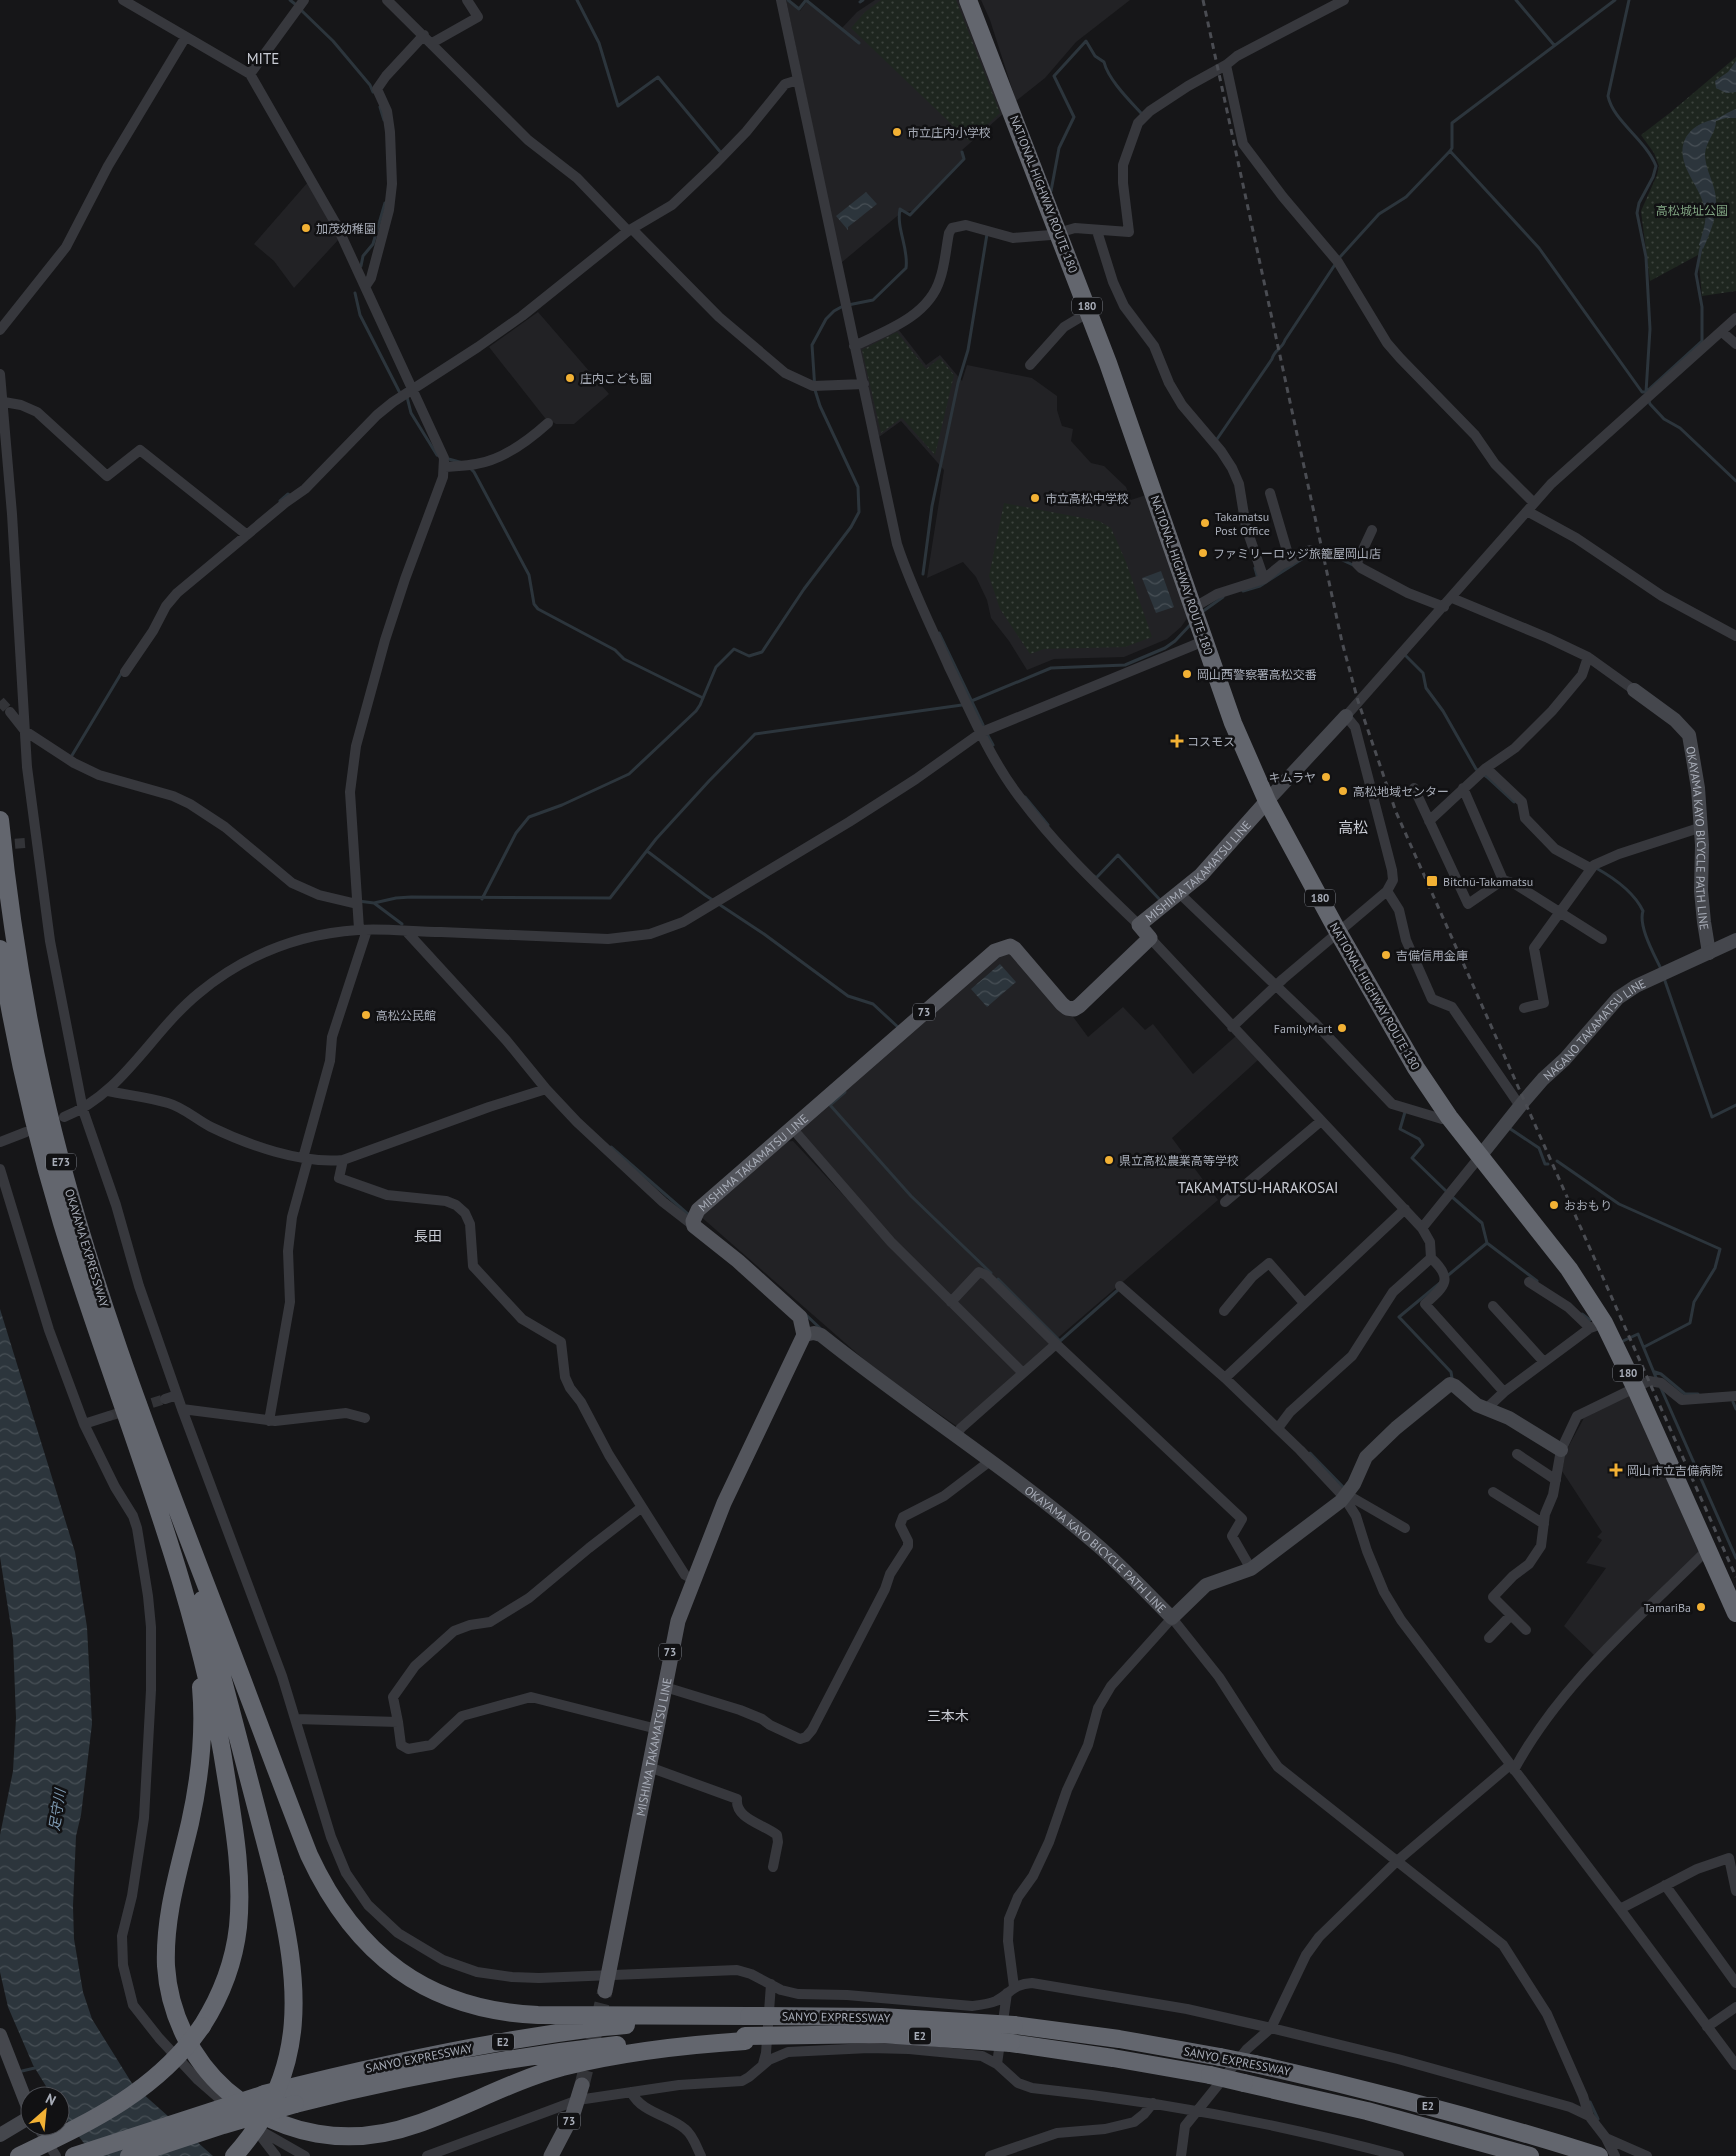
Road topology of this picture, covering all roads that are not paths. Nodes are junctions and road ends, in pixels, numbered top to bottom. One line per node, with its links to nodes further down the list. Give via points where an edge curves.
1 (123, 0): 9 (street)
2 (304, 0): 12 (street)
3 (387, 0): 8 (street)
4 (467, 0): 10 (street, via 478,17)
5 (781, 0): 13 (street)
6 (968, 0): 16 (highway, NATIONAL HIGHWAY ROUTE 180 / 180)
7 (1344, 0): 11 (street, via 1237,56)
8 (424, 35): 10 (street); 17 (street, via 377,89 387,111 392,184 376,260)
9 (185, 38): 12 (street); 20 (street, via 108,166 66,247)
10 (432, 43): 14 (street, via 528,140 577,178)
11 (1226, 65): 15 (street, via 1172,96 1138,123 1123,165 1129,232); 32 (street, via 1243,144 1337,260 1400,358 1475,435 1495,464)
12 (250, 74): 17 (street, via 336,224)
13 (798, 80): 14 (street, via 785,84 746,132 672,205); 23 (street)
14 (632, 231): 26 (street, via 719,317 769,361 794,378 814,386); 27 (street, via 515,321)
15 (1097, 231): 16 (street, via 1075,228); 38 (street, via 1112,282 1124,306 1154,346 1182,405 1214,442 1239,484)
16 (1059, 232): 18 (highway, NATIONAL HIGHWAY ROUTE 180 / 180); 23 (street, via 1013,238 966,225 952,228 941,278 924,305 893,327)
17 (365, 287): 27 (street)
18 (1089, 312): 24 (street, via 1064,327); 41 (highway, NATIONAL HIGHWAY ROUTE 180 / 180)
19 (1736, 318): 21 (street)
20 (0, 330)
21 (1722, 332): 22 (street); 32 (street, via 1647,396)
22 (1736, 344)
23 (854, 346): 26 (street)
24 (1030, 364)
25 (0, 374): 28 (street)
26 (864, 384): 50 (street, via 907,575)
27 (405, 394): 30 (street); 35 (street, via 377,415 294,497)
28 (4, 402): 35 (street, via 37,412 107,476 140,450); 49 (street)
29 (548, 424): 30 (street, via 525,444 479,464)
30 (444, 460): 64 (street, via 443,476 419,536 388,631 356,746 350,792)
31 (1270, 493): 37 (street)
32 (1534, 502): 33 (street)
33 (1529, 512): 39 (street); 42 (street, via 1576,538 1662,596)
34 (1372, 530): 40 (street, via 1357,564 1391,585)
35 (245, 533): 45 (street, via 174,597)
36 (1310, 550): 37 (street)
37 (1290, 560): 38 (street)
38 (1260, 580): 41 (street, via 1217,594)
39 (1454, 599): 40 (street); 44 (street)
40 (1444, 607): 48 (street)
41 (1195, 615): 43 (highway, NATIONAL HIGHWAY ROUTE 180 / 180)
42 (1736, 636)
43 (1204, 641): 50 (street); 54 (highway, NATIONAL HIGHWAY ROUTE 180 / 180, via 1233,723)
44 (1588, 657): 46 (street); 51 (street, via 1582,675 1552,711 1515,748)
45 (125, 672)
46 (1634, 690): 57 (main road, OKAYAMA KAYO BICYCLE PATH LINE, via 1675,720 1689,736)
47 (10, 712): 49 (street)
48 (1346, 716): 54 (main road); 62 (street, via 1355,727 1392,870 1393,880)
49 (25, 731): 58 (street); 64 (street, via 88,770 174,796 190,804 225,826 292,883 319,895)
50 (982, 732): 66 (street, via 1001,770 1063,851); 68 (street, via 908,784 717,903 666,928 628,937 601,938)
51 (1483, 771): 53 (street); 60 (street, via 1522,802 1525,818 1555,850)
52 (1414, 788): 56 (street)
53 (1464, 788): 56 (street); 61 (street)
54 (1267, 801): 63 (main road, MISHIMA TAKAMATSU LINE, via 1201,875); 69 (highway, NATIONAL HIGHWAY ROUTE 180 / 180)
55 (0, 820): 126 (highway, OKAYAMA EXPRESSWAY / E73, via 20,974 57,1147 100,1290)
56 (1429, 821): 61 (street, via 1468,904)
57 (1702, 827): 60 (street, via 1620,854); 74 (main road, OKAYAMA KAYO BICYCLE PATH LINE, via 1701,891)
58 (37, 842): 59 (street); 81 (street, via 50,941)
59 (26, 843)
60 (1592, 867): 65 (street)
61 (1504, 880): 65 (street)
62 (1387, 891): 69 (street); 80 (street, via 1399,910 1406,940 1432,999 1452,1007)
63 (1178, 892): 66 (main road, MISHIMA TAKAMATSU LINE); 75 (street)
64 (357, 901): 67 (street)
65 (1559, 912): 71 (street); 76 (street, via 1534,948 1544,1003)
66 (1139, 925): 70 (main road, MISHIMA TAKAMATSU LINE)
67 (363, 930): 68 (street); 79 (street, via 288,942 228,972 185,1006); 89 (street, via 332,1037 330,1061)
68 (406, 931): 78 (street)
69 (1338, 932): 75 (street); 83 (highway, NATIONAL HIGHWAY ROUTE 180 / 180, via 1416,1068)
70 (1150, 938): 77 (street); 85 (main road, MISHIMA TAKAMATSU LINE / 73, via 1074,1009 1062,1004 1016,949 1010,946 995,951)
71 (1602, 939)
72 (1736, 940): 74 (main road, NAGANO TAKAMATSU LINE)
73 (0, 949): 134 (highway, OKAYAMA EXPRESSWAY / E73, via 14,1034 59,1213)
74 (1709, 952): 80 (main road, NAGANO TAKAMATSU LINE, via 1636,986 1618,998)
75 (1276, 986): 77 (street); 83 (street, via 1392,1104 1442,1119)
76 (1524, 1008)
77 (1232, 1026): 84 (street)
78 (546, 1088): 90 (street); 94 (street, via 577,1122 664,1202)
79 (108, 1091): 81 (street); 89 (street, via 169,1103 221,1132)
80 (1520, 1106): 88 (main road, NAGANO TAKAMATSU LINE)
81 (83, 1110): 82 (street); 111 (street)
82 (64, 1117)
83 (1450, 1117): 88 (highway, NATIONAL HIGHWAY ROUTE 180 / 180)
84 (1321, 1121): 92 (street); 93 (street)
85 (792, 1128): 94 (main road, MISHIMA TAKAMATSU LINE / 73, via 698,1210); 99 (street, via 891,1242)
86 (26, 1132): 87 (street)
87 (0, 1142)
88 (1481, 1155): 95 (street); 103 (highway, NATIONAL HIGHWAY ROUTE 180 / 180, via 1569,1270)
89 (306, 1159): 90 (street); 118 (street, via 292,1217 288,1251 290,1302)
90 (343, 1160): 129 (street, via 339,1178 387,1195 451,1203 465,1213 470,1224 473,1266 522,1319 561,1342 570,1388)
91 (0, 1169): 119 (street, via 49,1330)
92 (1225, 1202)
93 (1405, 1210): 95 (street); 100 (street)
94 (694, 1221): 104 (main road, MISHIMA TAKAMATSU LINE, via 800,1317)
95 (1422, 1228): 96 (street, via 1430,1242)
96 (1431, 1258): 110 (street, via 1442,1268 1445,1278 1441,1290 1425,1304); 120 (street, via 1393,1292 1352,1356)
97 (1528, 1282): 103 (street)
98 (1122, 1287): 108 (street)
99 (951, 1302): 105 (street, via 979,1272 986,1275); 107 (street)
100 (1304, 1303): 102 (street, via 1269,1262 1252,1277); 108 (street)
101 (1493, 1306): 106 (street)
102 (1224, 1312)
103 (1597, 1326): 106 (street); 109 (highway, NATIONAL HIGHWAY ROUTE 180 / 180)
104 (804, 1335): 121 (main road, OKAYAMA KAYO BICYCLE PATH LINE, via 821,1335 872,1377); 135 (main road, MISHIMA TAKAMATSU LINE / 73, via 724,1503)
105 (1056, 1344): 107 (street); 133 (street, via 1242,1520 1232,1536)
106 (1544, 1362): 110 (street)
107 (1023, 1373): 121 (street)
108 (1226, 1376): 120 (street)
109 (1635, 1387): 112 (street, via 1649,1381 1658,1382 1682,1400); 122 (street, via 1577,1416); 132 (highway, NATIONAL HIGHWAY ROUTE 180 / 180)
110 (1504, 1392): 115 (street)
111 (177, 1395): 113 (street); 114 (street)
112 (1736, 1396)
113 (165, 1399)
114 (182, 1409): 118 (street); 142 (street)
115 (1486, 1409): 122 (main road, OKAYAMA KAYO BICYCLE PATH LINE, via 1509,1418); 128 (main road, OKAYAMA KAYO BICYCLE PATH LINE, via 1470,1401 1452,1384 1447,1385 1366,1456)
116 (109, 1416): 119 (street)
117 (365, 1418): 118 (street, via 346,1413)
118 (269, 1421)
119 (84, 1424): 176 (street, via 137,1528 151,1627 144,1818 122,1936 123,1965 133,2005 159,2038 198,2080)
120 (1279, 1426): 128 (street)
121 (958, 1433): 124 (main road, OKAYAMA KAYO BICYCLE PATH LINE)
122 (1562, 1450): 125 (street)
123 (1517, 1454): 125 (street)
124 (990, 1461): 138 (main road, OKAYAMA KAYO BICYCLE PATH LINE, via 1096,1544); 141 (street, via 944,1496 903,1517 900,1525 908,1546 806,1737 800,1739 740,1710)
125 (1556, 1480): 130 (street)
126 (170, 1492): 159 (highway, via 309,1856 332,1899 371,1948 425,1987 468,2005 490,2010 538,2015); 184 (highway, bridge, via 215,1647 275,1879 293,1968 293,2028 285,2066 272,2100 252,2134)
127 (1493, 1492): 130 (street)
128 (1347, 1496): 131 (street); 133 (main road, OKAYAMA KAYO BICYCLE PATH LINE); 146 (street, via 1384,1592 1401,1620)
129 (642, 1507): 135 (street, via 684,1575); 143 (street, via 529,1598 490,1622 454,1631 414,1666 392,1697)
130 (1544, 1524): 137 (street, via 1536,1556 1494,1597)
131 (1405, 1528)
132 (1707, 1550): 136 (highway, NATIONAL HIGHWAY ROUTE 180 / 180); 146 (street, via 1585,1673)
133 (1251, 1569): 138 (main road, OKAYAMA KAYO BICYCLE PATH LINE, via 1206,1585)
134 (179, 1572): 164 (highway, via 199,1668 202,1736 195,1800 169,1913 166,1968 173,2006 187,2039 207,2071 235,2097 287,2127 323,2136 380,2134 417,2124 502,2088 560,2068 665,2048); 180 (highway, bridge, via 215,1712 231,1806 239,1881 238,1928 231,1963 219,1996 202,2026 182,2054 154,2080 106,2112)
135 (694, 1580): 141 (main road, MISHIMA TAKAMATSU LINE / 73, via 678,1621)
136 (1736, 1613)
137 (1511, 1615): 139 (street); 140 (street)
138 (1174, 1616): 148 (street, via 1278,1766); 156 (street, via 1110,1686 1100,1703 1088,1745 1067,1790 1049,1842 1009,1919)
139 (1526, 1630)
140 (1489, 1638)
141 (665, 1687): 144 (main road, MISHIMA TAKAMATSU LINE / 73)
142 (296, 1719): 143 (street); 153 (street, via 331,1837 346,1873 368,1905 398,1933 443,1960 477,1972 539,1978)
143 (398, 1722): 144 (street, via 401,1745 408,1749 431,1745 462,1716 531,1697)
144 (657, 1729): 145 (main road, MISHIMA TAKAMATSU LINE / 73)
145 (649, 1767): 149 (street, via 736,1799 742,1814 777,1835); 153 (main road, MISHIMA TAKAMATSU LINE / 73)
146 (1512, 1768): 148 (street); 152 (street)
147 (1732, 1857): 150 (street); 151 (street)
148 (1398, 1860): 161 (street, via 1319,1937 1306,1955); 174 (street, via 1503,1945 1547,2014)
149 (773, 1867)
150 (1665, 1885): 152 (street); 154 (street)
151 (1736, 1891)
152 (1620, 1909): 160 (street)
153 (608, 1974): 155 (street, via 737,1970); 157 (main road, MISHIMA TAKAMATSU LINE / 73)
154 (1736, 1983)
155 (771, 1984): 156 (street, via 798,1994 847,1995 964,2006 990,2003); 165 (street)
156 (1011, 1990): 161 (street, via 1032,1983 1187,2009); 166 (street)
157 (604, 1991)
158 (1736, 2007): 160 (street)
159 (749, 2016): 162 (highway, SANYO EXPRESSWAY / E2, bridge, via 881,2017); 182 (highway, SANYO EXPRESSWAY / E2, bridge, via 615,2026 442,2052 262,2095)
160 (1708, 2026): 167 (street)
161 (1271, 2028): 173 (street, via 1247,2049); 174 (street, via 1407,2062)
162 (1012, 2034): 164 (highway, SANYO EXPRESSWAY / E2, bridge, via 934,2037 828,2034); 193 (highway, SANYO EXPRESSWAY / E2, bridge, via 1367,2111); 194 (highway, SANYO EXPRESSWAY / E2, bridge, via 1119,2039 1255,2064 1373,2091)
163 (0, 2035): 169 (main road)
164 (745, 2038): 183 (highway, SANYO EXPRESSWAY / E2, bridge, via 551,2052 357,2088 223,2125)
165 (764, 2064): 166 (street, via 795,2050 869,2048 974,2054); 170 (street, via 742,2081)
166 (997, 2064): 172 (street, via 1018,2083 1032,2088)
167 (1736, 2065)
168 (582, 2085): 171 (main road, 73)
169 (20, 2086)
170 (631, 2092): 171 (street); 189 (street, via 636,2102 686,2130)
171 (578, 2100): 187 (street); 188 (main road, 73)
172 (1153, 2103): 173 (street); 190 (street, via 1134,2122 1105,2129 1057,2133)
173 (1198, 2110): 191 (street, via 1185,2126); 192 (street)
174 (1589, 2116): 179 (street)
175 (20, 2122): 177 (main road)
176 (250, 2125): 185 (street); 186 (street)
177 (0, 2135)
178 (43, 2136): 181 (street)
179 (1606, 2138): 195 (street); 196 (street)
180 (20, 2156)
181 (56, 2156)
182 (74, 2156)
183 (129, 2156)
184 (234, 2156)
185 (276, 2156)
186 (305, 2156)
187 (427, 2156)
188 (551, 2156)
189 (701, 2156)
190 (990, 2156)
191 (1181, 2156)
192 (1398, 2156)
193 (1530, 2156)
194 (1599, 2156)
195 (1615, 2156)
196 (1648, 2156)

